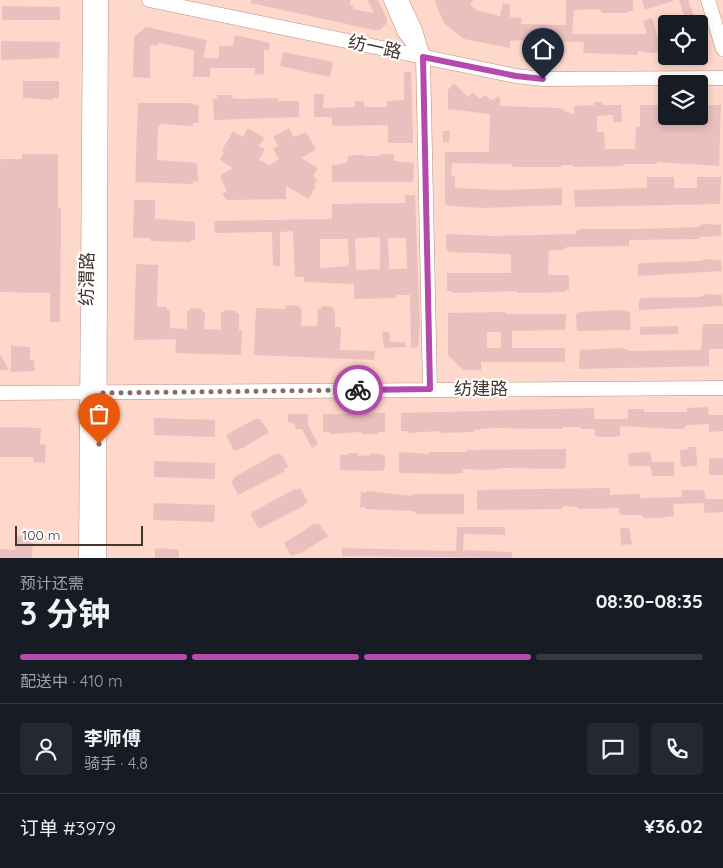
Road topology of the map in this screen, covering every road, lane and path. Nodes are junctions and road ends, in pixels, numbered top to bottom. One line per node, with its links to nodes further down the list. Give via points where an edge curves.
1 (90, 0): 12 (street, 纺渭路)
2 (101, 0): 12 (street, 纺渭路)
3 (149, 0): 8 (street, 纺一路)
4 (390, 0): 8 (street, via 405,33)
5 (401, 0): 8 (street)
6 (714, 8): 7 (street)
7 (723, 49)
8 (423, 57): 9 (street, 纺一路, via 529,78); 11 (street)
9 (723, 78)
10 (723, 388): 11 (street, 纺建路)
11 (430, 389): 12 (street, 纺建路)
12 (93, 393): 13 (street, 纺建路); 14 (street, 纺渭路); 15 (street, 纺渭路)
13 (0, 394)
14 (86, 558)
15 (99, 558)

